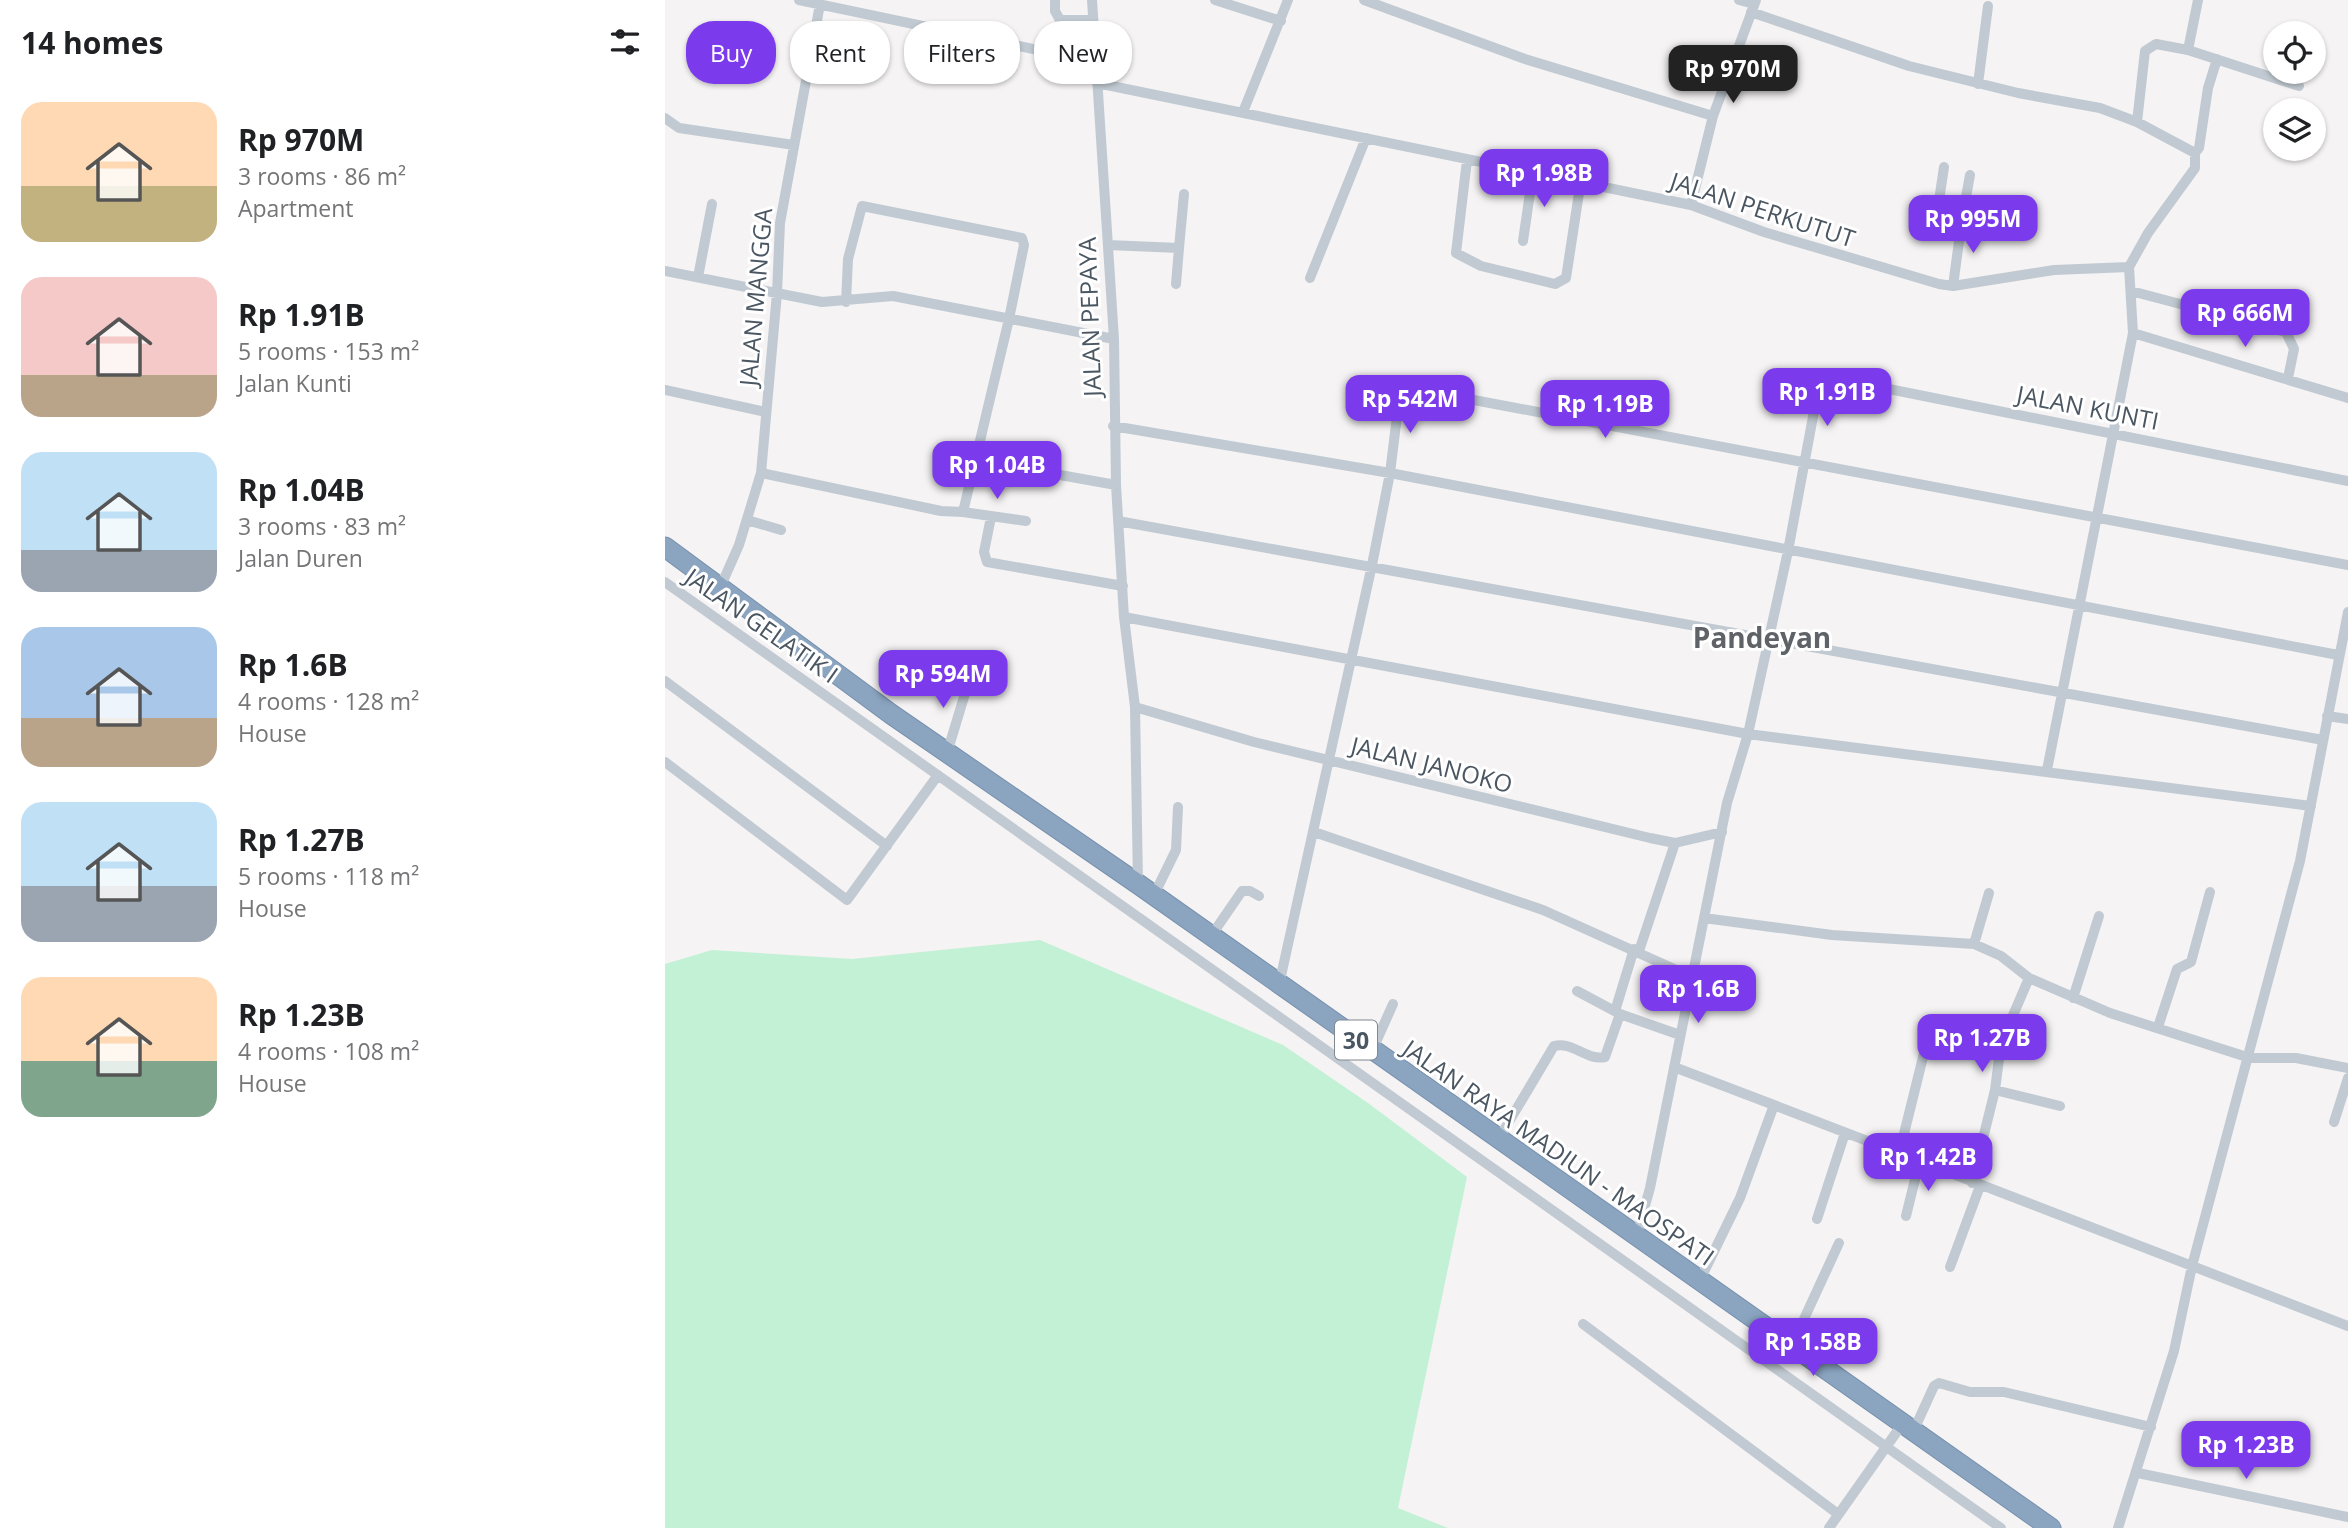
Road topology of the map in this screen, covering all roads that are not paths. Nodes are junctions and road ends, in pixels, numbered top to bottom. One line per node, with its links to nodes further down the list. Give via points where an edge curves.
1 (799, 0): 9 (street)
2 (1055, 0): 12 (street, via 1060,20)
3 (1092, 0): 12 (street, JALAN PEPAYA)
4 (1215, 0): 13 (street)
5 (1288, 0): 13 (street)
6 (1364, 0): 22 (street, via 1525,59)
7 (1739, 0): 10 (street)
8 (2198, 0): 15 (street)
9 (820, 5): 14 (street); 26 (street, JALAN MANGGA)
10 (1754, 6): 19 (street, via 1909,66); 22 (street)
11 (1988, 6): 19 (street)
12 (1093, 20)
13 (1281, 21): 21 (street)
14 (1034, 49)
15 (2188, 50): 16 (street); 24 (street, via 2156,44 2147,48)
16 (2217, 59): 20 (street); 27 (street)
17 (1097, 84): 38 (street, JALAN PEPAYA)
18 (1102, 84): 21 (street, JALAN PERKUTUT)
19 (1977, 84): 24 (street, via 2075,102)
20 (2299, 86)
21 (1243, 112): 25 (street, JALAN PERKUTUT)
22 (1713, 116): 35 (street)
23 (665, 118): 26 (street, via 679,128)
24 (2137, 122): 27 (street)
25 (1366, 138): 28 (street, JALAN PERKUTUT); 43 (street)
26 (794, 145): 47 (street, JALAN MANGGA, via 779,223)
27 (2195, 153): 40 (street, via 2195,168)
28 (1467, 160): 30 (street, JALAN PERKUTUT); 32 (street, via 1455,253 1481,266 1555,284 1566,278)
29 (1944, 167): 36 (street, via 1937,214)
30 (1533, 172): 32 (street, JALAN PERKUTUT); 37 (street)
31 (1969, 175): 36 (street)
32 (1581, 180): 35 (street, JALAN PERKUTUT)
33 (1184, 194): 39 (street)
34 (712, 204): 42 (street)
35 (1691, 205): 45 (street, JALAN PERKUTUT, via 1921,281)
36 (1962, 219): 45 (street)
37 (1523, 241)
38 (1108, 245): 39 (street); 51 (street, JALAN PEPAYA)
39 (1179, 248): 44 (street)
40 (2129, 267): 45 (street, JALAN PERKUTUT, via 2054,270); 46 (street)
41 (665, 271): 42 (street)
42 (698, 277): 47 (street)
43 (1310, 278)
44 (1177, 284)
45 (1953, 286)
46 (2131, 291): 50 (street); 52 (street, via 2286,332 2294,349)
47 (777, 293): 48 (street); 55 (street, JALAN MANGGA)
48 (846, 302): 49 (street, via 885,295); 49 (street, via 848,259 859,209 868,205 1022,238)
49 (1009, 319): 51 (street); 58 (street)
50 (2133, 333): 52 (street); 57 (street)
51 (1114, 340): 56 (street, JALAN PEPAYA)
52 (2288, 378): 54 (street)
53 (665, 390): 55 (street)
54 (2348, 398)
55 (766, 412): 60 (street, JALAN MANGGA)
56 (1113, 426): 61 (street); 63 (street, JALAN PEPAYA)
57 (2112, 434): 59 (street, JALAN KUNTI, via 1829,377 1820,379); 62 (street, JALAN KUNTI); 66 (street)
58 (976, 460): 63 (street); 64 (street)
59 (1806, 464): 61 (street, via 1405,387 1400,392); 66 (street); 72 (street)
60 (761, 473): 64 (street); 67 (street, JALAN MANGGA)
61 (1390, 473): 72 (street); 73 (street)
62 (2348, 481)
63 (1116, 485): 69 (street, JALAN PEPAYA)
64 (963, 512): 65 (street)
65 (991, 517): 68 (street); 76 (street, via 984,552 987,562)
66 (2095, 517): 74 (street); 78 (street)
67 (747, 520): 70 (street); 77 (street, JALAN MANGGA)
68 (1026, 521)
69 (1118, 521): 73 (street); 76 (street, JALAN PEPAYA)
70 (781, 530)
71 (665, 547): 77 (highway, JALAN RAYA MADIUN - MAOSPATI / 30)
72 (1788, 551): 78 (street); 81 (street)
73 (1371, 565): 81 (street); 83 (street)
74 (2348, 565)
75 (665, 582): 96 (street, JALAN GELATIK I)
76 (1123, 586): 80 (street, JALAN PEPAYA)
77 (720, 589): 92 (highway, JALAN RAYA MADIUN - MAOSPATI / 30)
78 (2079, 606): 82 (street); 86 (street)
79 (2348, 612): 82 (street)
80 (1124, 617): 83 (street); 87 (street, JALAN PEPAYA)
81 (1769, 638): 86 (street); 90 (street)
82 (2338, 655): 88 (street)
83 (1352, 659): 90 (street); 93 (street)
84 (970, 677): 92 (street)
85 (665, 681): 102 (street)
86 (2062, 693): 91 (street); 95 (street)
87 (1135, 708): 93 (street, JALAN JANOKO); 103 (street, JALAN PEPAYA)
88 (2327, 716): 89 (street); 91 (street)
89 (2348, 719)
90 (1748, 734): 95 (street); 100 (street)
91 (2323, 740): 97 (street)
92 (947, 752): 103 (highway, JALAN RAYA MADIUN - MAOSPATI / 30)
93 (1331, 761): 99 (street); 101 (street, JALAN JANOKO)
94 (665, 762): 102 (street, via 847,900)
95 (2047, 770): 97 (street)
96 (938, 775): 102 (street); 148 (street, JALAN GELATIK I)
97 (2311, 806): 123 (street)
98 (1178, 807): 103 (street, via 1174,858)
99 (1314, 832): 111 (street, via 1552,913); 114 (street)
100 (1722, 832): 101 (street, JALAN JANOKO); 108 (street)
101 (1675, 842): 111 (street)
102 (887, 846)
103 (1146, 890): 109 (highway, JALAN RAYA MADIUN - MAOSPATI / 30)
104 (2210, 892): 119 (street, via 2191,962 2178,969)
105 (1989, 893): 110 (street)
106 (1259, 896): 109 (street, via 1242,891)
107 (2099, 916): 116 (street)
108 (1704, 918): 110 (street, via 1832,935); 112 (street)
109 (1211, 936): 114 (highway, JALAN RAYA MADIUN - MAOSPATI / 30)
110 (1974, 944): 113 (street, via 2001,956)
111 (1637, 950): 112 (street); 118 (street)
112 (1692, 977): 120 (street)
113 (2029, 978): 116 (street); 127 (street, via 2008,1027)
114 (1279, 985): 122 (highway, JALAN RAYA MADIUN - MAOSPATI / 30)
115 (1577, 991): 118 (street)
116 (2073, 998): 119 (street)
117 (1393, 1004): 122 (street)
118 (1617, 1013): 120 (street); 132 (street, via 1605,1057 1595,1059 1563,1044 1554,1046)
119 (2158, 1027): 123 (street)
120 (1680, 1035): 124 (street)
121 (1926, 1045): 133 (street)
122 (1372, 1051): 132 (highway, JALAN RAYA MADIUN - MAOSPATI / 30)
123 (2250, 1058): 125 (street, via 2296,1058); 140 (street)
124 (1674, 1067): 128 (street); 138 (street)
125 (2348, 1068)
126 (2348, 1078): 130 (street)
127 (1995, 1090): 129 (street); 135 (street)
128 (1774, 1105): 131 (street); 142 (street, via 1740,1198)
129 (2060, 1106)
130 (2334, 1122)
131 (1845, 1133): 133 (street); 137 (street)
132 (1498, 1140): 138 (highway, JALAN RAYA MADIUN - MAOSPATI / 30)
133 (1899, 1154): 134 (street)
134 (1919, 1163): 135 (street); 136 (street)
135 (1976, 1185): 140 (street); 141 (street)
136 (1906, 1216)
137 (1817, 1219)
138 (1636, 1238): 142 (highway, JALAN RAYA MADIUN - MAOSPATI / 30)
139 (1839, 1243): 145 (street)
140 (2192, 1266): 144 (street); 146 (street, via 2174,1352)
141 (1949, 1267)
142 (1700, 1280): 145 (highway, JALAN RAYA MADIUN - MAOSPATI / 30)
143 (1583, 1324): 150 (street)
144 (2348, 1326)
145 (1793, 1345): 147 (highway, JALAN RAYA MADIUN - MAOSPATI / 30)
146 (2151, 1427): 147 (street, via 2004,1392 1970,1392 1939,1382); 149 (street)
147 (1908, 1428): 148 (street); 155 (highway, JALAN RAYA MADIUN - MAOSPATI / 30)
148 (1885, 1448): 150 (street); 152 (street, JALAN GELATIK I)
149 (2138, 1473): 151 (street); 156 (street)
150 (1838, 1514): 153 (street)
151 (2348, 1517)
152 (1988, 1524): 154 (street, JALAN GELATIK I)
153 (1829, 1528)
154 (2001, 1528)
155 (2051, 1528)
156 (2119, 1528)

